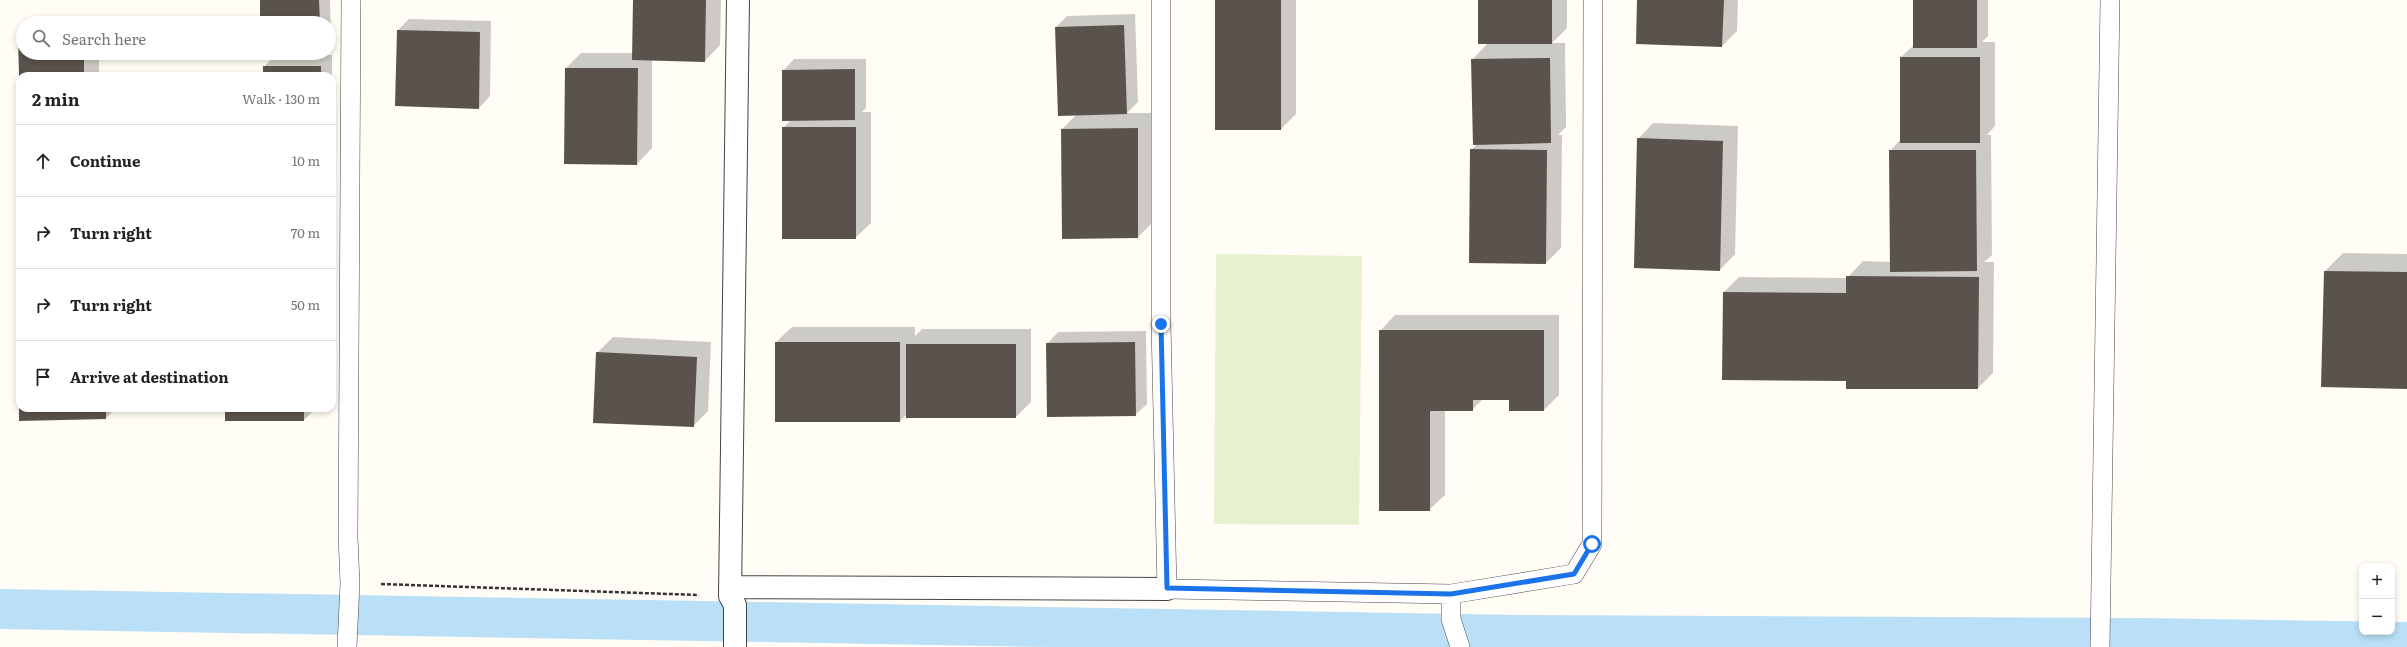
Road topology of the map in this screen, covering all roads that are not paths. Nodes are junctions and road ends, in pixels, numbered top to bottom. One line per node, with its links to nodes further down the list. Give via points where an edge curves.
1 (351, 0): 9 (lane)
2 (738, 0): 8 (street)
3 (1161, 0): 6 (lane, via 1161,324)
4 (1593, 0): 7 (lane, via 1592,544 1574,574)
5 (2110, 0): 12 (lane)
6 (1167, 588): 7 (lane); 8 (street)
7 (1451, 594): 11 (lane, via 1451,619)
8 (732, 596): 10 (street)
9 (348, 639)
10 (735, 645)
11 (1460, 647)
12 (2100, 647)

